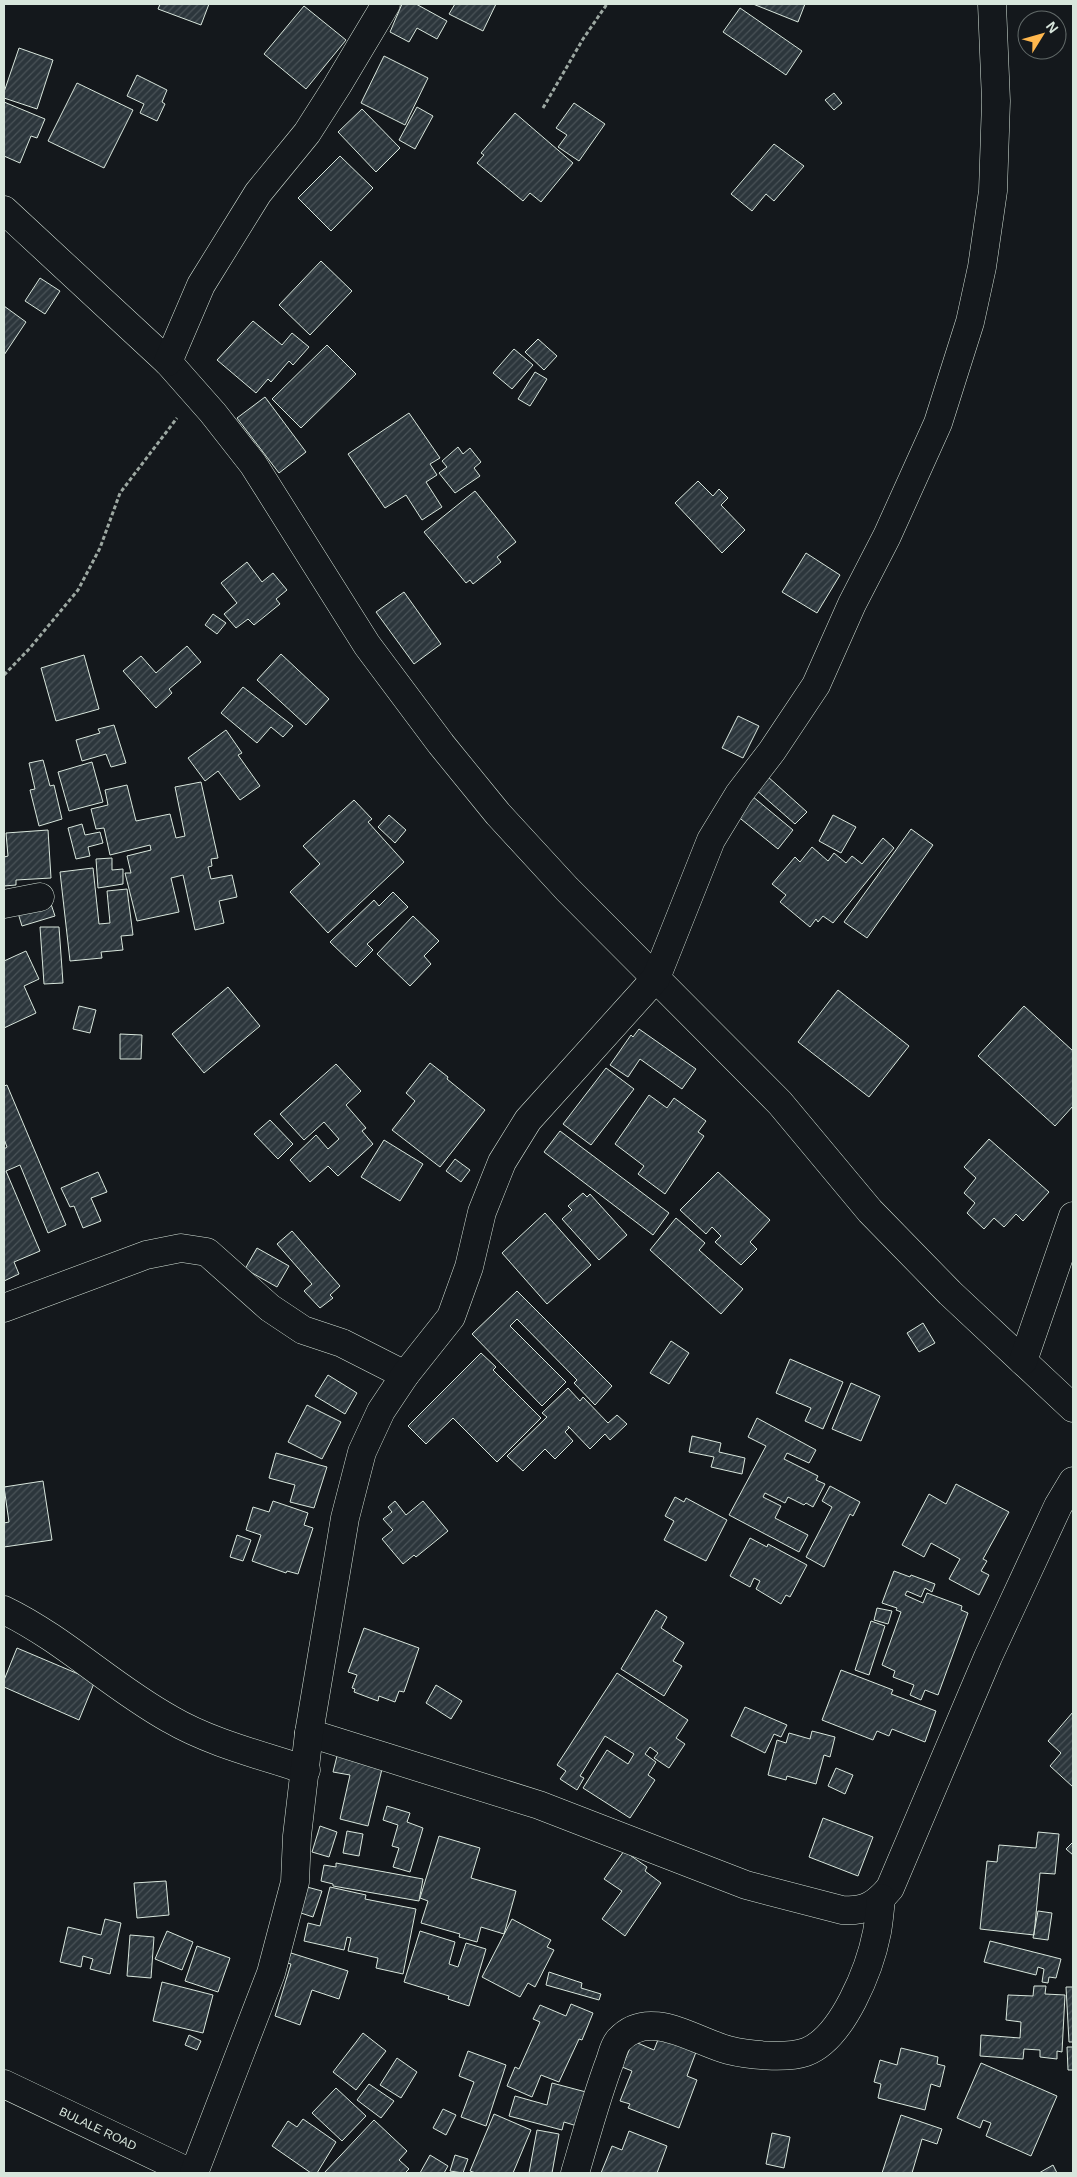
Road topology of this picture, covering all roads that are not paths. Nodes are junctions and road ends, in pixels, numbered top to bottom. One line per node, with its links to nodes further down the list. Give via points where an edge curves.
1 (386, 4): 4 (street, via 337,86 306,133 258,193 201,285)
2 (992, 4): 7 (street, via 996,101 993,191 970,322 938,423 816,685 739,794 711,840)
3 (4, 210): 4 (street)
4 (168, 362): 7 (street, via 214,413 253,464 367,645 441,744 498,814)
5 (40, 897): 6 (street)
6 (4, 904)
7 (656, 978): 10 (street, via 780,1103 870,1211 950,1293); 11 (street, via 528,1120 502,1162 485,1204 469,1267 451,1317)
8 (1073, 1216): 10 (street)
9 (4, 1308): 11 (street, via 146,1255 190,1249 207,1252 270,1308 304,1330 342,1343)
10 (1023, 1361): 12 (street)
11 (405, 1375): 15 (street, via 381,1411 362,1452 345,1518)
12 (1073, 1408)
13 (1073, 1481): 17 (street, via 1058,1506 996,1639 890,1888)
14 (4, 1610): 16 (street, via 57,1641 170,1720)
15 (309, 1733): 16 (street); 17 (street, via 539,1805 746,1885 842,1910 870,1907)
16 (306, 1770): 19 (street, via 297,1836 295,1882 270,1973)
17 (881, 1898): 20 (street, via 877,1933 846,2015 827,2039 807,2052 787,2056 727,2050 659,2025 634,2030 618,2041 602,2082)
18 (4, 2084): 19 (street, BULALE ROAD)
19 (192, 2173)
20 (576, 2173)

